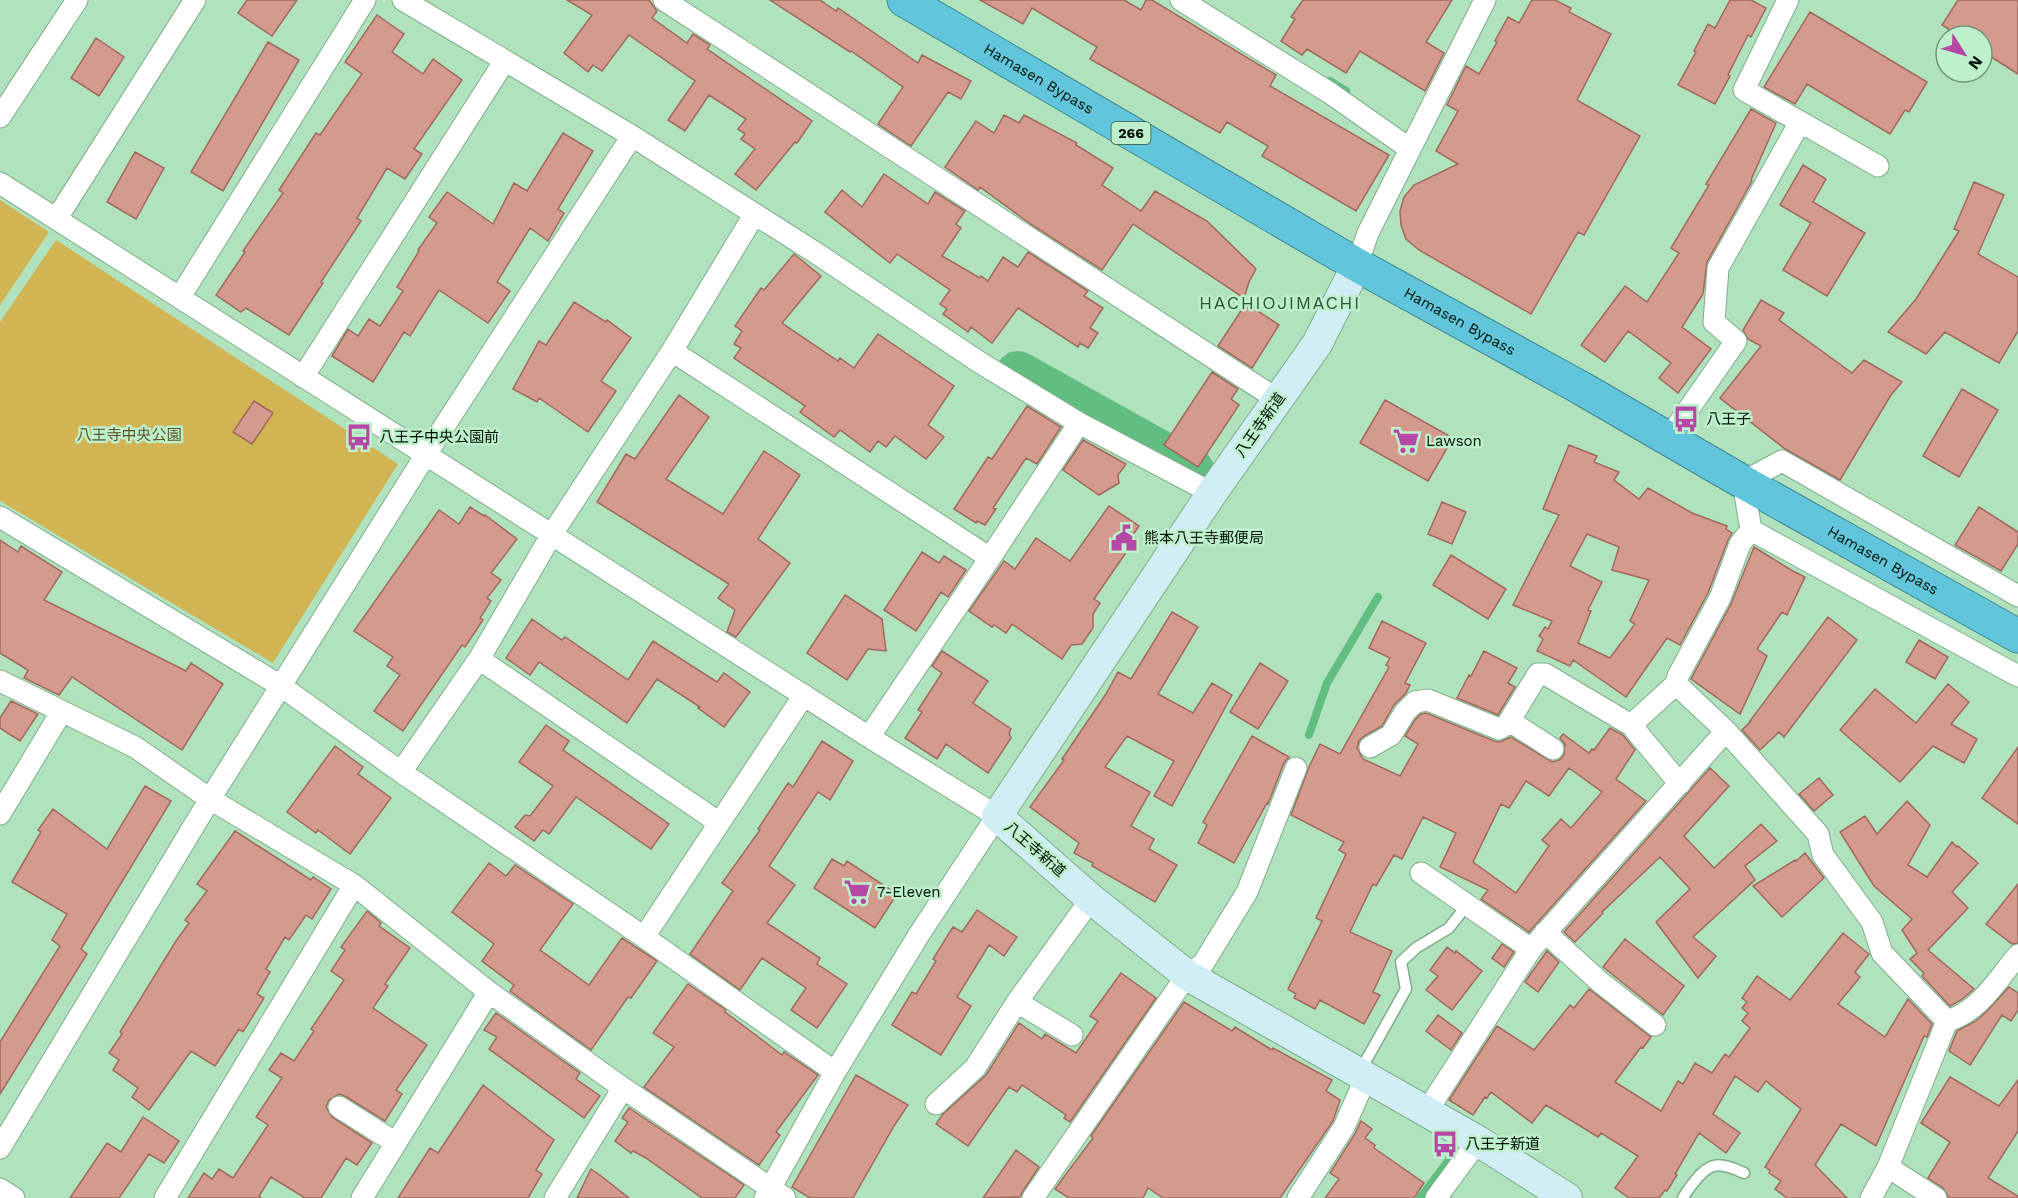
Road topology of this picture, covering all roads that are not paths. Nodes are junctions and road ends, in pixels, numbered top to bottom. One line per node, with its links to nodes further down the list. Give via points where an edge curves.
1 (77, 0): 11 (street)
2 (195, 0): 18 (street)
3 (365, 0): 20 (street)
4 (403, 0): 10 (street)
5 (664, 0): 23 (street)
6 (904, 0): 19 (highway, Hamasen Bypass / 266)
7 (1181, 0): 14 (street, via 1330,93)
8 (1485, 0): 14 (street)
9 (1788, 0): 12 (street, via 1744,90)
10 (504, 62): 13 (street); 22 (street)
11 (0, 117)
12 (1800, 122): 15 (street); 25 (street, via 1718,268 1714,322 1737,341)
13 (632, 136): 17 (street); 26 (street)
14 (1410, 149): 19 (street, via 1368,233)
15 (1878, 166)
16 (0, 183): 18 (street)
17 (754, 215): 21 (street); 24 (street)
18 (57, 218): 20 (street)
19 (1357, 265): 23 (street, 八王寺新道, via 1317,344); 25 (highway, Hamasen Bypass / 266)
20 (180, 297): 22 (street)
21 (672, 351): 31 (street); 32 (street)
22 (303, 377): 26 (street)
23 (1278, 400): 28 (street, 八王寺新道)
24 (1079, 423): 28 (street); 32 (street)
25 (1668, 439): 27 (highway, Hamasen Bypass / 266)
26 (425, 456): 31 (street); 39 (street)
27 (1743, 482): 30 (street); 33 (street, via 1782,461); 34 (highway, Hamasen Bypass / 266)
28 (1212, 493): 53 (street, 八王寺新道)
29 (0, 517): 39 (street)
30 (1751, 530): 36 (street); 38 (street, via 1740,544 1720,598)
31 (552, 534): 35 (street); 40 (street)
32 (990, 558): 45 (street)
33 (2018, 596)
34 (2018, 636)
35 (479, 659): 49 (street); 54 (street)
36 (2018, 676)
37 (0, 681): 41 (street)
38 (1676, 684): 43 (street); 44 (street)
39 (281, 686): 49 (street); 51 (street)
40 (804, 695): 45 (street); 54 (street)
41 (62, 711): 51 (street, via 135,747); 52 (street)
42 (1508, 723): 43 (street, via 1540,673); 46 (street, via 1499,729 1428,700 1415,702 1404,712 1391,735); 47 (street)
43 (1631, 725): 50 (street)
44 (1726, 731): 50 (street); 66 (street, via 1818,834 1823,855 1872,922 1882,953)
45 (868, 737): 53 (street)
46 (1370, 747)
47 (1552, 749)
48 (1296, 768): 63 (street, via 1247,892 1203,964)
49 (401, 772): 60 (street)
50 (1680, 784): 59 (street)
51 (210, 799): 56 (street); 77 (street)
52 (0, 814)
53 (997, 816): 57 (street, 八王寺新道); 69 (street)
54 (718, 822): 60 (street)
55 (1421, 873): 58 (street)
56 (354, 885): 64 (street); 83 (street)
57 (1091, 899): 63 (street, 八王寺新道); 65 (street)
58 (1467, 905): 61 (street); 70 (lane, via 1449,928 1401,962 1406,989 1364,1064)
59 (1545, 932): 61 (street); 67 (street)
60 (644, 937): 69 (street)
61 (1531, 949): 74 (street)
62 (2018, 955): 66 (street, via 1979,1002)
63 (1187, 975): 70 (street, 八王寺新道); 86 (street)
64 (489, 992): 71 (street); 76 (street)
65 (1017, 1002): 68 (street); 72 (street, via 975,1068)
66 (1947, 1021): 78 (street)
67 (1655, 1025)
68 (1072, 1035)
69 (835, 1072): 81 (street)
70 (1366, 1077): 74 (street, 八王寺新道); 87 (street, via 1344,1127)
71 (623, 1088): 81 (street); 85 (street)
72 (936, 1104)
73 (339, 1107): 76 (street)
74 (1427, 1112): 75 (street, 八王寺新道)
75 (1478, 1141): 88 (street); 89 (street, 八王寺新道)
76 (396, 1143): 84 (street)
77 (0, 1148)
78 (1888, 1167): 91 (street); 92 (street)
79 (1743, 1173): 90 (lane, via 1729,1166 1713,1165 1701,1173)
80 (0, 1190): 82 (street)
81 (774, 1195)
82 (14, 1198)
83 (165, 1198)
84 (362, 1198)
85 (555, 1198)
86 (1033, 1198)
87 (1298, 1198)
88 (1436, 1198)
89 (1567, 1198)
90 (1683, 1198)
91 (1871, 1198)
92 (1936, 1198)

